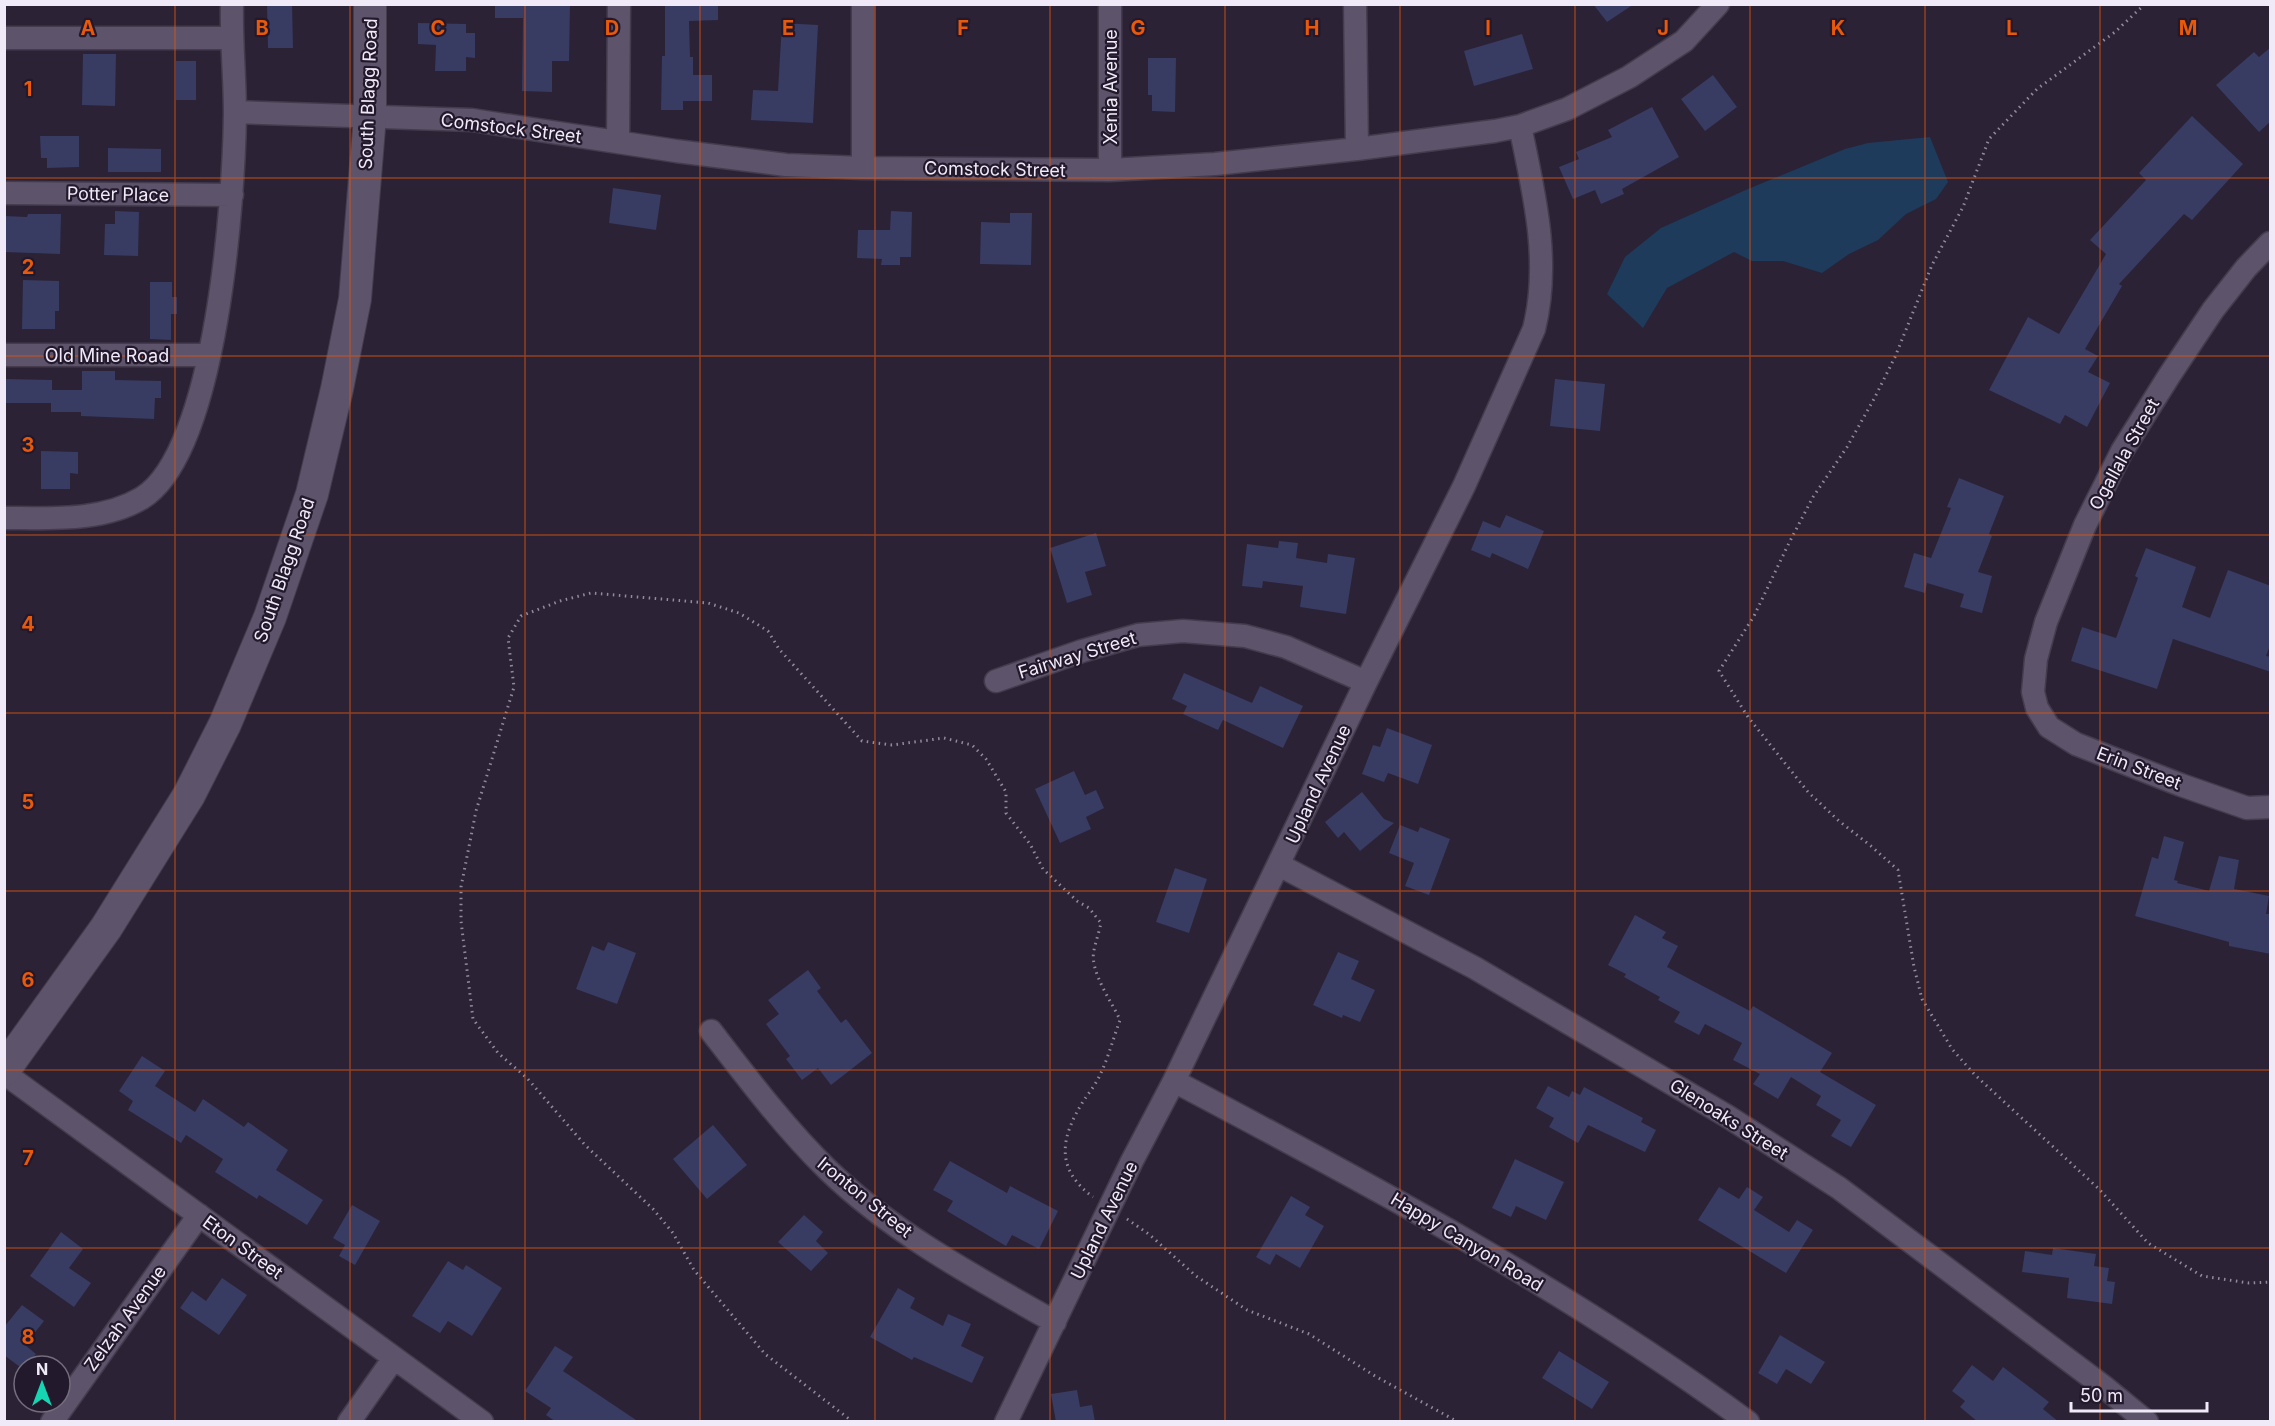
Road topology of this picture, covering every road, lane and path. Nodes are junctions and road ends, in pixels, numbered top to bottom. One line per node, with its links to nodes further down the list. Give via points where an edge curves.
1 (232, 4): 10 (street)
2 (370, 4): 12 (main road, South Blagg Road)
3 (619, 4): 14 (street)
4 (863, 4): 16 (street)
5 (1110, 4): 17 (street, Xenia Avenue)
6 (1355, 4): 15 (street)
7 (1718, 4): 13 (street, Comstock Street, via 1684,41 1629,77 1567,109)
8 (2145, 4): 34 (path, via 2115,32 2037,89 1989,139 1963,207 1932,264 1874,399 1814,497 1754,616 1719,671 1748,717 1808,792 1898,870 1922,999 1952,1048 1975,1075 2099,1189 2148,1244 2202,1276)
9 (4, 38): 10 (street)
10 (231, 38): 11 (street)
11 (235, 112): 12 (street, Comstock Street); 19 (street)
12 (370, 116): 14 (street, Comstock Street, via 472,120); 30 (main road, South Blagg Road, via 355,298 338,389 312,494 270,617 225,724 184,805 106,928)
13 (1520, 126): 15 (street, Comstock Street); 25 (street, Upland Avenue, via 1541,240 1540,304 1534,329 1464,486)
14 (618, 141): 16 (street, Comstock Street, via 786,165)
15 (1357, 149): 17 (street, Comstock Street)
16 (863, 168): 17 (street, Comstock Street)
17 (1110, 170)
18 (4, 193): 19 (street, Potter Place)
19 (232, 195): 22 (street, via 225,274)
20 (2271, 243): 26 (street, Ogallala Street, via 2213,309 2122,452 2085,525 2046,622 2036,659)
21 (4, 355): 22 (street, Old Mine Road)
22 (209, 355): 23 (street, via 181,449 167,475 144,496 105,514)
23 (4, 518)
24 (996, 681): 25 (street, Fairway Street, via 1138,635 1183,631 1245,636 1286,647)
25 (1366, 682): 28 (street, Upland Avenue)
26 (2033, 692): 27 (street, Erin Street, via 2037,708 2049,727 2076,744 2247,808)
27 (2270, 807)
28 (1279, 865): 31 (street, Upland Avenue); 44 (street, Glenoaks Street, via 1475,968 1727,1116 1839,1188)
29 (711, 1031): 35 (street, Ironton Street, via 775,1113 829,1171 889,1221)
30 (4, 1072): 33 (street, Eton Street)
31 (1174, 1081): 32 (street, Upland Avenue); 43 (street, Happy Canyon Road, via 1502,1260 1703,1388)
32 (1102, 1202): 35 (street, Upland Avenue); 40 (path, via 1071,1176 1064,1153 1070,1127 1099,1077 1120,1020 1102,990 1093,952 1101,923 1043,869 1006,813 1006,792 986,759 972,745 944,738 892,745 862,741 778,649 768,631 739,613 708,603 591,593 521,616 507,638 514,687 476,811 461,887 461,921 473,1019 498,1053 527,1078 585,1145 653,1209 673,1233 694,1270 765,1354); 42 (path, via 1150,1235 1196,1276 1247,1310 1309,1334)
33 (199, 1215): 36 (street, Eton Street); 37 (street, Zelzah Avenue)
34 (2271, 1282)
35 (1055, 1322): 41 (street, Upland Avenue)
36 (394, 1358): 38 (street); 39 (street, Eton Street)
37 (52, 1422)
38 (349, 1422)
39 (482, 1422)
40 (853, 1422)
41 (1006, 1422)
42 (1458, 1422)
43 (1748, 1422)
44 (2147, 1422)

